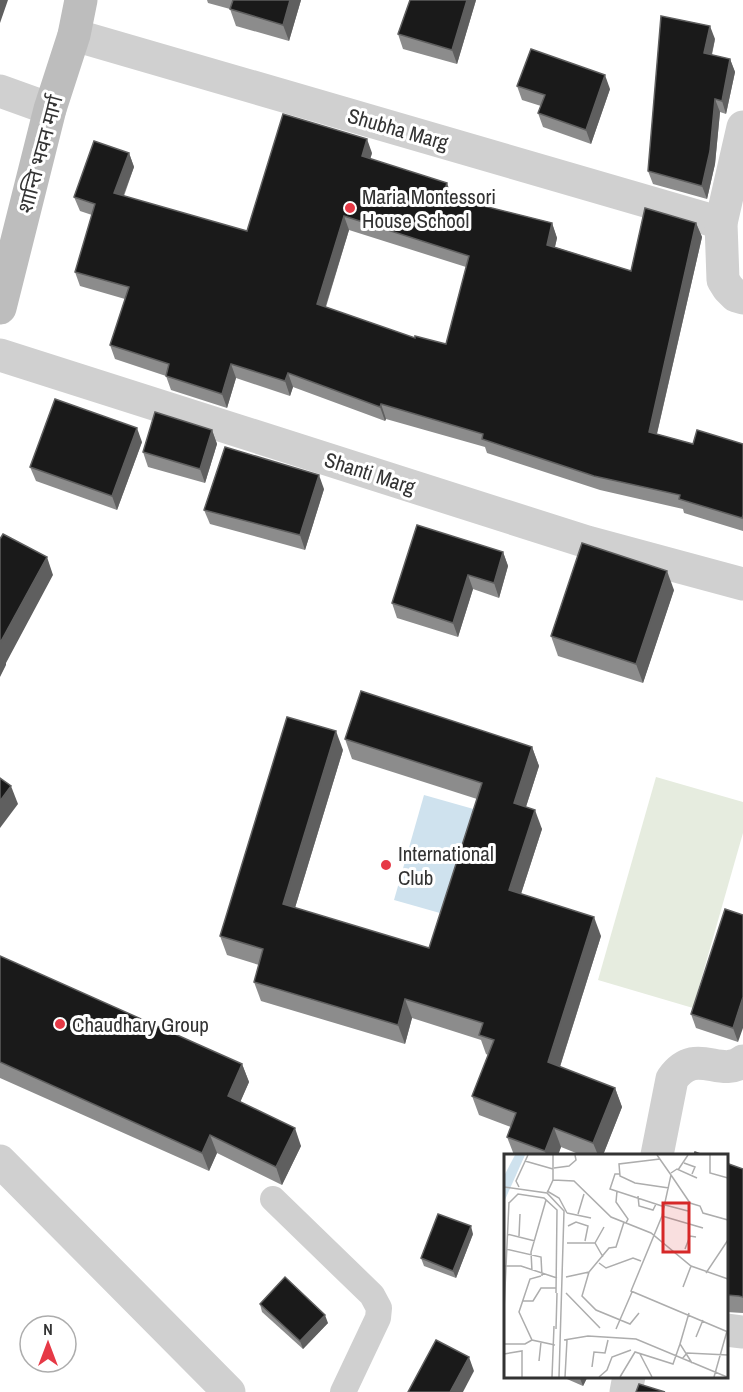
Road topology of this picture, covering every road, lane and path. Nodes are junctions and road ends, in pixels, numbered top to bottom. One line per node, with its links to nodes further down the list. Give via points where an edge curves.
1 (81, 0): 2 (main road, शान्ति भवन मार्ग)
2 (74, 35): 4 (main road, शान्ति भवन मार्ग); 6 (street, Shubha Marg)
3 (0, 91): 4 (street)
4 (50, 109): 8 (main road, शान्ति भवन मार्ग)
5 (743, 127): 6 (street)
6 (721, 223): 7 (street, via 723,280 736,296)
7 (743, 298)
8 (0, 308)
9 (0, 355): 10 (street, Shanti Marg, via 587,542)
10 (743, 584)
11 (743, 1061): 12 (street, via 733,1066 691,1063 679,1069 672,1079)
12 (657, 1154)
13 (0, 1161): 18 (street)
14 (273, 1199): 19 (lane, via 372,1295 379,1308 378,1318)
15 (728, 1330): 16 (street)
16 (743, 1332)
17 (629, 1377): 20 (street)
18 (229, 1392)
19 (343, 1392)
20 (626, 1392)

